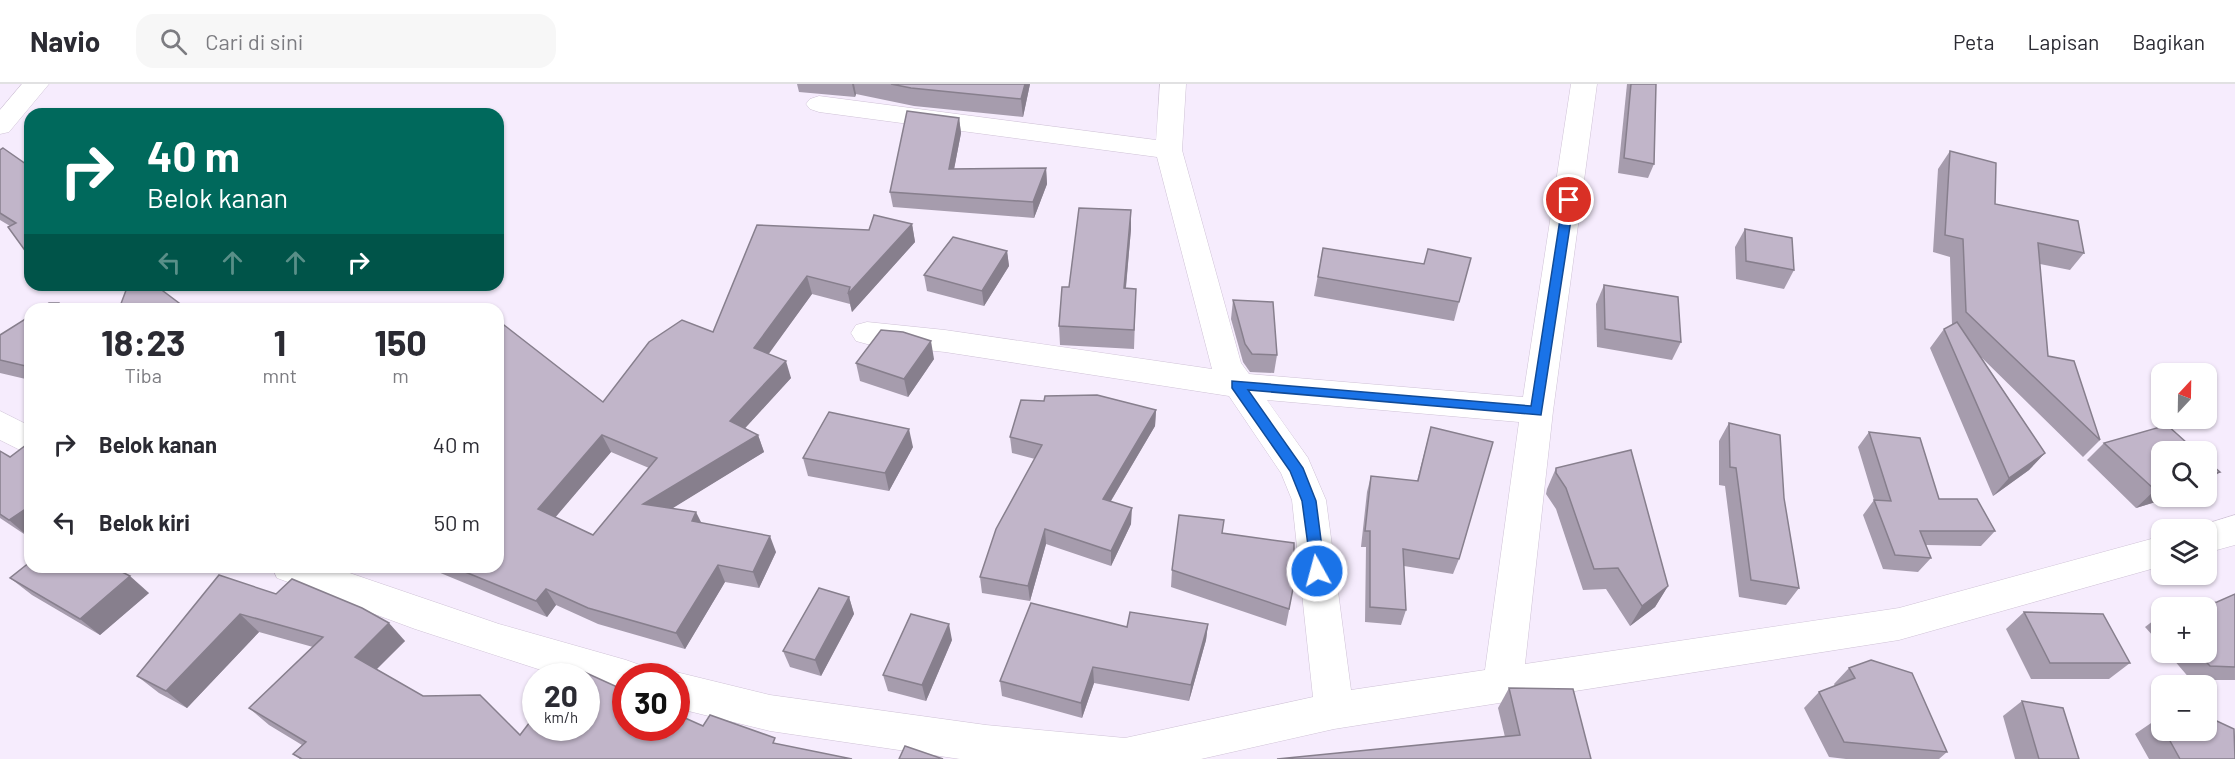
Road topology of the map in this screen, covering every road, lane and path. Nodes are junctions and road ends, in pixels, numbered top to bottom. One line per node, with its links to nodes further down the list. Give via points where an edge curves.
1 (36, 84): 5 (street)
2 (1173, 84): 6 (street)
3 (1584, 84): 9 (street)
4 (819, 104): 6 (street)
5 (0, 126)
6 (1169, 150): 8 (street, via 1226,366)
7 (867, 333): 8 (street)
8 (1237, 384): 9 (street); 19 (street, via 1296,468 1309,501)
9 (1537, 411): 17 (street)
10 (0, 424): 11 (street)
11 (24, 438)
12 (2235, 530): 13 (street)
13 (2217, 535)
14 (2151, 554): 17 (street, via 1899,624)
15 (306, 573): 16 (street, via 378,601)
16 (612, 673)
17 (1503, 684): 19 (street)
18 (690, 693): 20 (street, via 770,713 986,744)
19 (1334, 711): 20 (street)
20 (1125, 758)

